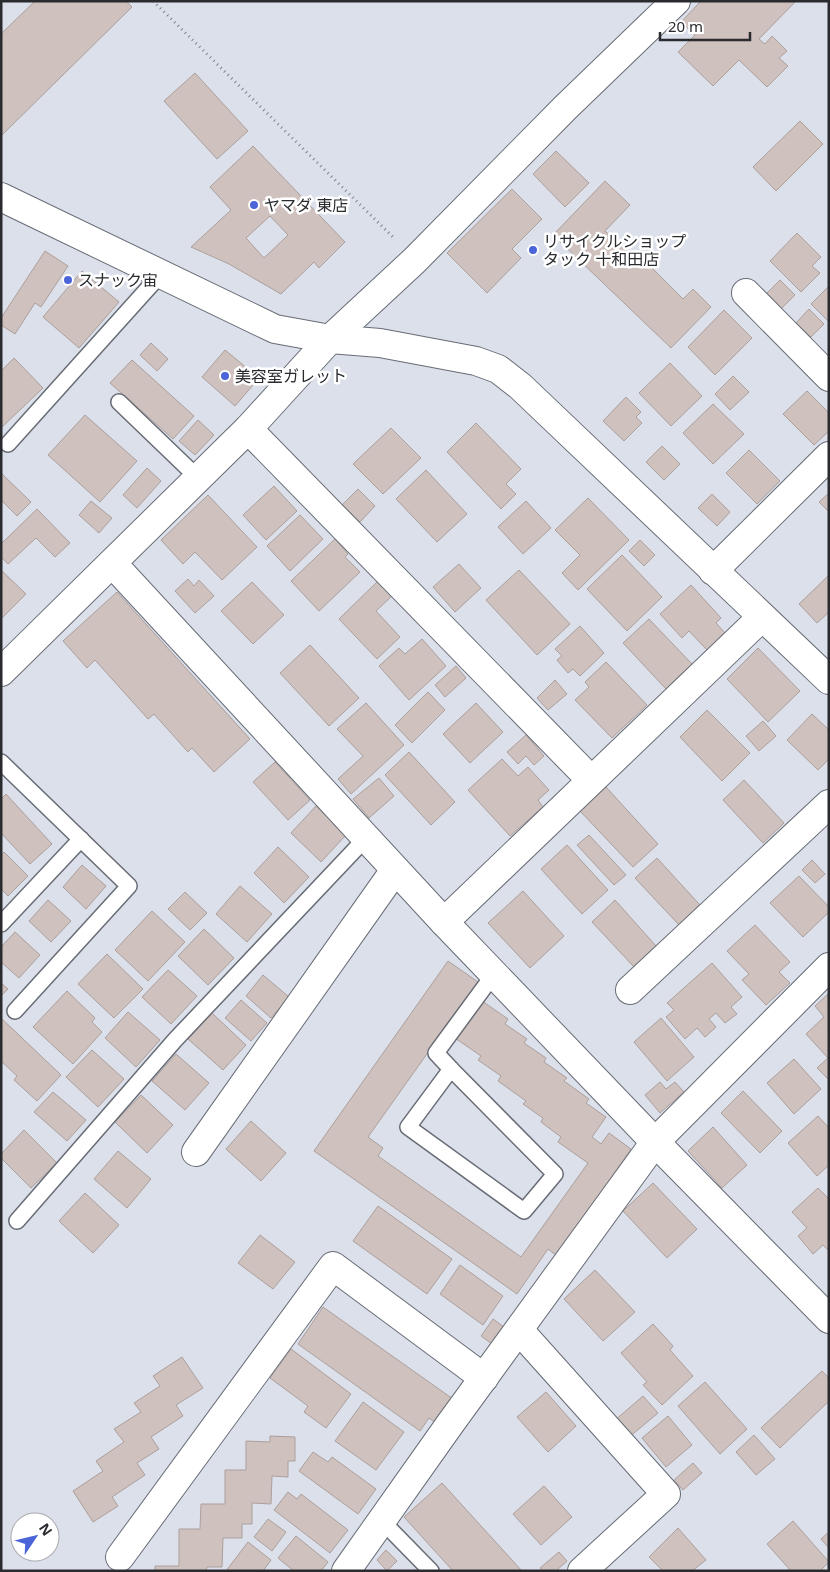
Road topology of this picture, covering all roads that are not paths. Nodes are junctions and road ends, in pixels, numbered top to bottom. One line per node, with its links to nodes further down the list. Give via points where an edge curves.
1 (676, 1): 5 (street, via 414,261)
2 (1, 197): 3 (street)
3 (161, 274): 5 (street, via 275,328); 9 (lane)
4 (746, 293): 6 (street)
5 (330, 339): 8 (street); 13 (street, via 431,352 498,369 520,386)
6 (829, 377)
7 (119, 402): 11 (lane)
8 (248, 429): 11 (street); 18 (street)
9 (8, 444)
10 (829, 456): 13 (street)
11 (198, 478): 12 (street)
12 (112, 564): 15 (street); 20 (street)
13 (713, 571): 14 (street)
14 (762, 617): 16 (street); 18 (street)
15 (1, 672)
16 (829, 680)
17 (1, 762): 21 (lane)
18 (591, 780): 23 (street)
19 (829, 804): 27 (street)
20 (366, 838): 22 (street); 32 (lane, via 174,1040)
21 (81, 839): 24 (lane); 28 (lane, via 129,886)
22 (395, 870): 23 (street); 31 (street)
23 (444, 922): 26 (street)
24 (1, 924)
25 (829, 967): 30 (street)
26 (494, 974): 29 (lane, via 436,1053); 30 (street)
27 (630, 990)
28 (15, 1011)
29 (450, 1069): 29 (lane, via 554,1174 524,1211 408,1127)
30 (655, 1142): 33 (street); 34 (street)
31 (196, 1152)
32 (17, 1221)
33 (829, 1319)
34 (519, 1330): 35 (street); 40 (street, via 666,1494)
35 (484, 1378): 36 (street); 37 (street, via 333,1266)
36 (381, 1520): 38 (street); 39 (lane)
37 (120, 1556)
38 (346, 1571)
39 (430, 1571)
40 (582, 1571)

